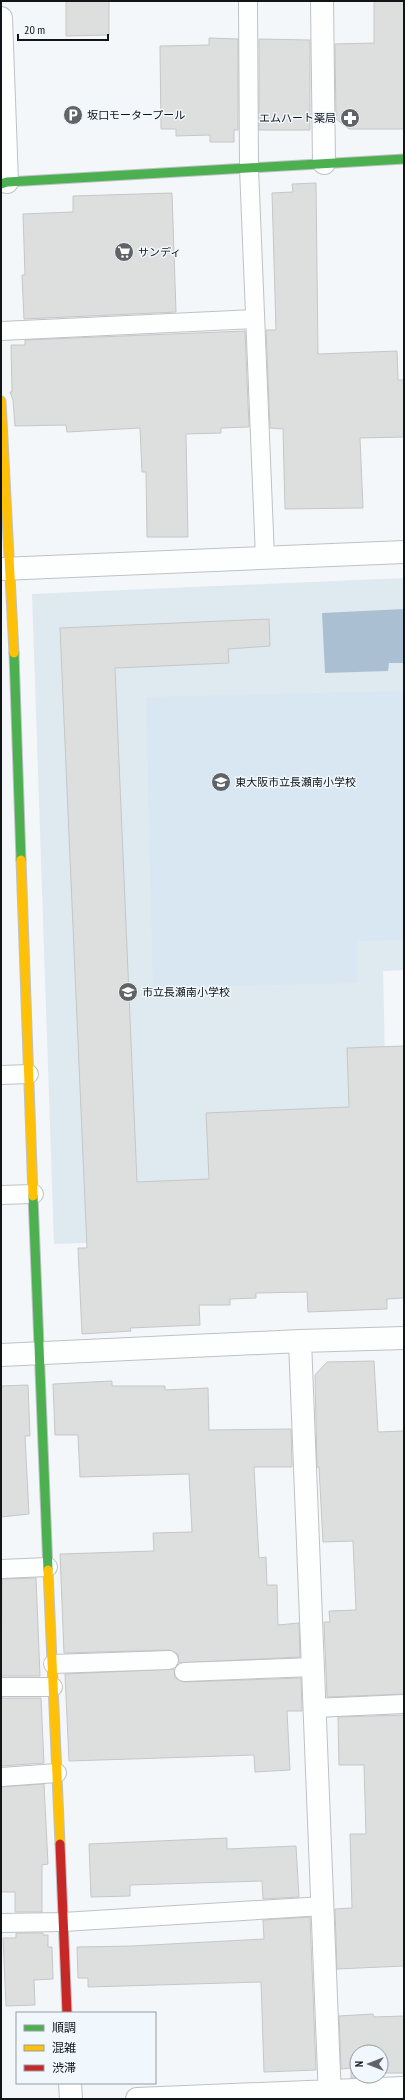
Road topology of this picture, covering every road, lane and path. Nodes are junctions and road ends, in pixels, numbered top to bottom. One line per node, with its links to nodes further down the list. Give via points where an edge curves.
1 (248, 1): 6 (lane)
2 (322, 1): 5 (street)
3 (1, 18): 7 (street)
4 (404, 159): 5 (street)
5 (324, 163): 6 (street)
6 (249, 168): 7 (street); 8 (lane)
7 (4, 183)
8 (255, 319): 9 (lane); 13 (lane)
9 (1, 331)
10 (1, 401): 11 (street)
11 (2, 421): 14 (street)
12 (404, 552): 13 (street)
13 (264, 558): 14 (street)
14 (6, 569): 15 (street)
15 (29, 1074): 16 (lane); 17 (street)
16 (1, 1076)
17 (34, 1194): 18 (lane); 21 (street)
18 (1, 1195)
19 (404, 1338): 20 (street)
20 (300, 1341): 21 (street); 27 (street)
21 (39, 1352): 22 (street); 23 (street)
22 (1, 1355)
23 (48, 1567): 24 (lane); 26 (street)
24 (1, 1569)
25 (169, 1660): 26 (lane)
26 (53, 1664): 30 (street)
27 (313, 1667): 28 (lane); 32 (street)
28 (184, 1672)
29 (1, 1687): 30 (lane)
30 (53, 1687): 33 (street)
31 (404, 1704): 32 (lane)
32 (315, 1708): 35 (street)
33 (57, 1773): 34 (lane); 36 (street)
34 (1, 1777)
35 (323, 1906): 36 (lane); 41 (street)
36 (63, 1922): 37 (lane); 38 (street)
37 (1, 1923)
38 (67, 2012)
39 (70, 2084): 42 (street)
40 (404, 2088): 41 (street)
41 (330, 2095): 43 (street)
42 (71, 2099)
43 (137, 2099)

